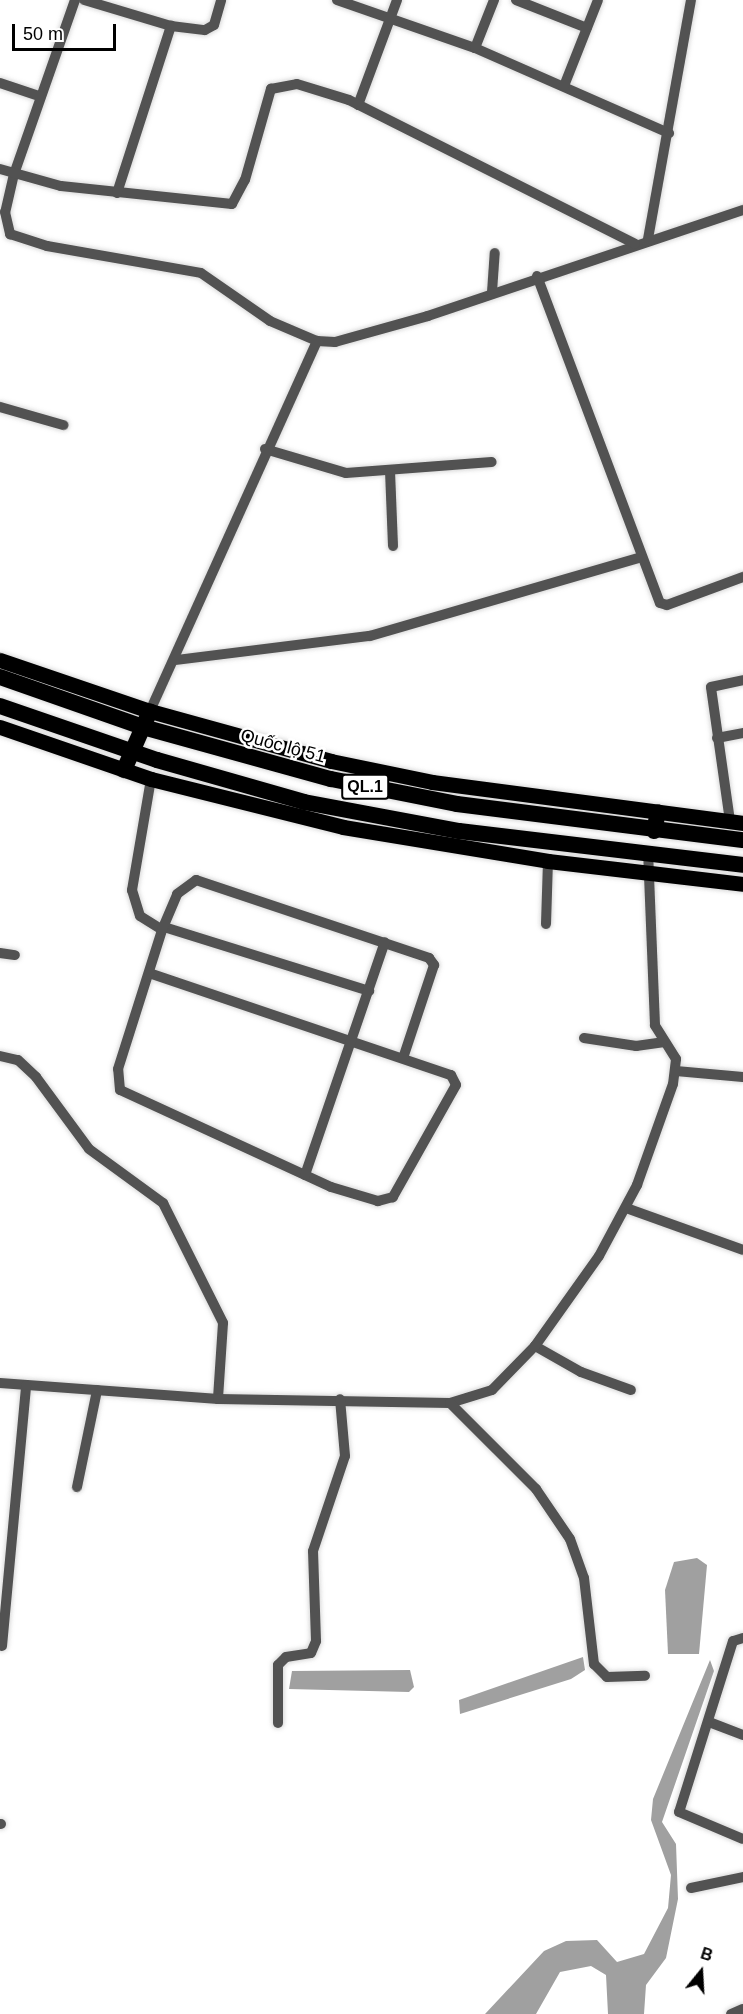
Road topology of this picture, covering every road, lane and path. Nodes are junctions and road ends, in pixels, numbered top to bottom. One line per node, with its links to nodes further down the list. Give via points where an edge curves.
1 (75, 0): 16 (street)
2 (84, 0): 11 (street)
3 (221, 0): 11 (street, via 214,25 205,30)
4 (337, 0): 10 (street)
5 (397, 0): 10 (street)
6 (494, 0): 13 (street)
7 (516, 0): 12 (street)
8 (598, 0): 12 (street)
9 (691, 0): 18 (street)
10 (391, 17): 13 (street); 17 (street)
11 (171, 26): 21 (street)
12 (587, 28): 15 (street)
13 (475, 48): 15 (street)
14 (0, 83): 16 (street)
15 (564, 86): 18 (street)
16 (39, 96): 20 (street)
17 (358, 105): 21 (street, via 297,84 271,89 245,180 232,204); 25 (street, via 587,215)
18 (669, 133): 24 (street)
19 (0, 169): 20 (street)
20 (14, 174): 21 (street); 23 (street)
21 (117, 193)
22 (743, 210): 24 (street)
23 (2, 220): 29 (street, via 9,234 25,241 201,273 270,321)
24 (648, 239): 25 (street)
25 (635, 244): 27 (street)
26 (495, 254): 28 (street)
27 (537, 276): 28 (street); 36 (street)
28 (492, 292): 29 (street, via 335,342)
29 (317, 342): 32 (street)
30 (0, 407): 31 (street)
31 (63, 425)
32 (266, 449): 34 (street, via 333,472); 39 (street)
33 (492, 462): 34 (street)
34 (390, 471): 35 (street)
35 (393, 546)
36 (642, 558): 37 (street, via 660,603 667,605); 39 (street, via 380,634)
37 (743, 577)
38 (0, 660): 43 (main road, Quốc lộ 51 / QL.1)
39 (177, 660): 43 (street)
40 (0, 677): 45 (highway, Quốc lộ 51 / QL.1)
41 (743, 680): 47 (street, via 711,687)
42 (0, 706): 48 (highway, QL.1)
43 (150, 711): 45 (highway); 51 (main road, Quốc lộ 51 / QL.1, via 286,750 405,777)
44 (0, 727): 49 (main road, QL.1)
45 (143, 727): 48 (highway); 53 (highway, Quốc lộ 51 / QL.1, via 388,791)
46 (743, 733): 47 (street)
47 (717, 738): 52 (street)
48 (132, 752): 49 (highway); 55 (highway, QL.1, via 260,791 387,819)
49 (124, 770): 50 (main road, QL.1)
50 (152, 779): 56 (main road, QL.1, via 343,827); 61 (street, via 132,890 140,916)
51 (658, 812): 52 (main road, Quốc lộ 51 / QL.1); 53 (highway)
52 (737, 822)
53 (654, 831): 54 (highway, Quốc lộ 51 / QL.1)
54 (743, 840)
55 (648, 854): 57 (highway, QL.1); 58 (street)
56 (548, 861): 58 (main road, QL.1); 60 (street)
57 (743, 865)
58 (647, 874): 59 (main road, QL.1); 69 (street, via 655,1025)
59 (743, 884)
60 (546, 924)
61 (163, 928): 62 (street, via 177,894 196,880); 65 (street); 66 (street)
62 (386, 942): 66 (street); 71 (street, via 429,958 434,965)
63 (0, 953): 64 (street)
64 (15, 955)
65 (149, 974): 68 (street); 74 (street, via 118,1069 120,1090)
66 (369, 991): 68 (street)
67 (584, 1038): 69 (street, via 636,1046)
68 (352, 1042): 71 (street); 74 (street)
69 (663, 1042): 72 (street, via 676,1059)
70 (0, 1056): 82 (street, via 18,1060 36,1077 89,1149 164,1203 223,1323)
71 (403, 1058): 74 (street, via 451,1075 456,1086 393,1197 378,1201)
72 (676, 1071): 73 (street); 75 (street)
73 (743, 1077)
74 (305, 1175)
75 (626, 1208): 76 (street); 77 (street)
76 (743, 1250)
77 (535, 1346): 81 (street, via 581,1372); 84 (street, via 492,1390)
78 (0, 1383): 79 (street)
79 (26, 1385): 80 (street); 87 (street)
80 (97, 1390): 82 (street); 85 (street)
81 (631, 1390)
82 (218, 1399): 83 (street)
83 (340, 1399): 84 (street); 90 (street, via 345,1456 313,1551 315,1641 311,1653 286,1657 278,1665)
84 (450, 1403): 88 (street, via 536,1489 570,1539 584,1578 594,1664 607,1677)
85 (77, 1487)
86 (743, 1638): 89 (street, via 733,1641)
87 (2, 1646)
88 (645, 1676)
89 (709, 1722): 91 (street); 92 (street, via 679,1812)
90 (278, 1723)
91 (743, 1735)
92 (743, 1839)
93 (743, 1877): 94 (street)
94 (691, 1888)
95 (743, 2009): 96 (street)
96 (731, 2014)

